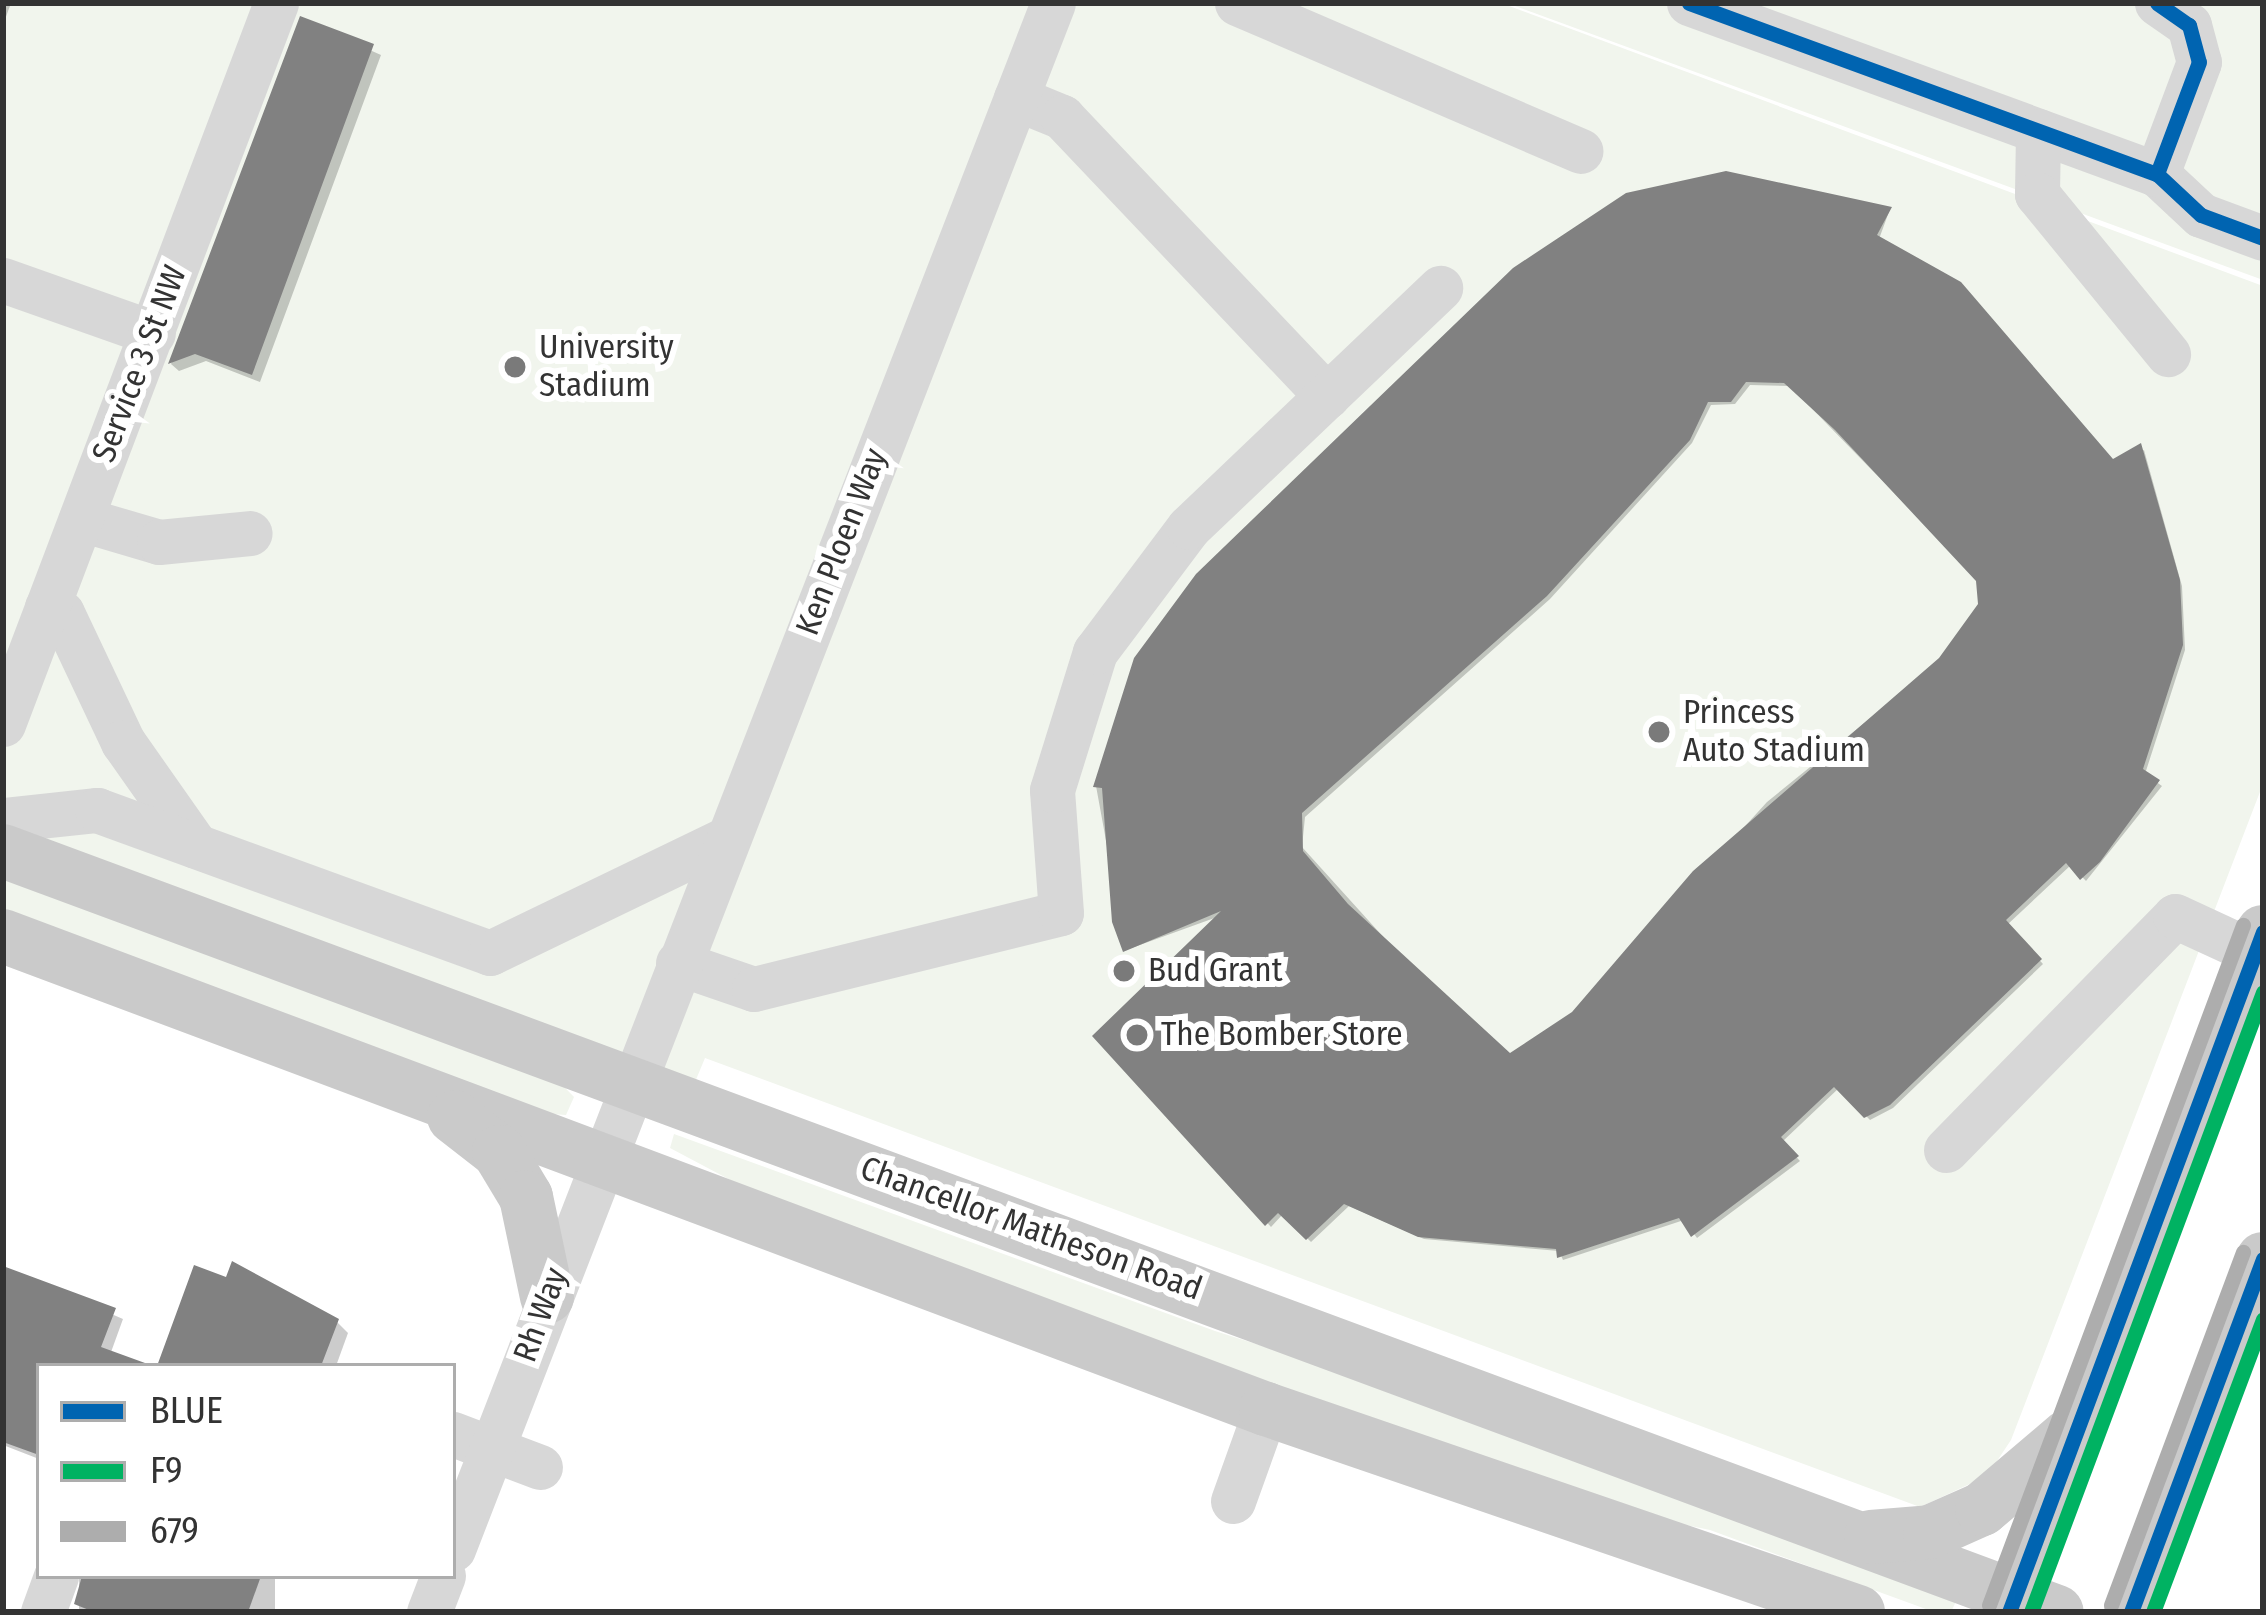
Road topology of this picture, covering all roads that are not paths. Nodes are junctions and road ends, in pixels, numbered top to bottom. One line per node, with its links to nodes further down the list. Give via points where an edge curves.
1 (276, 3): 13 (street, Service 3 St NW)
2 (1054, 3): 6 (street, Ken Ploen Way)
3 (1237, 3): 8 (street)
4 (1689, 3): 7 (street)
5 (2157, 3): 9 (street, via 2188,25 2199,62)
6 (1016, 98): 15 (street, via 1062,117); 21 (street, Ken Ploen Way)
7 (2038, 131): 9 (street); 14 (street, via 2037,194)
8 (1581, 151)
9 (2157, 174): 10 (street, via 2201,214)
10 (2263, 238)
11 (3, 280): 13 (street)
12 (1440, 288): 15 (street)
13 (153, 333): 16 (street, Service 3 St NW)
14 (2168, 354)
15 (1328, 396): 26 (street, via 1189,527 1095,652 1052,790 1061,913 754,989)
16 (81, 519): 17 (street, via 159,542); 18 (street, Service 3 St NW)
17 (250, 533)
18 (47, 608): 19 (street, Service 3 St NW); 22 (street, via 62,614 123,742)
19 (3, 724)
20 (3, 820): 22 (street, via 97,810)
21 (726, 839): 22 (street, via 490,953); 26 (street, Ken Ploen Way)
22 (196, 846)
23 (3, 850): 27 (main road, Chancellor Matheson Road)
24 (3, 936): 28 (main road)
25 (2259, 943): 29 (street, via 2176,916); 34 (main road)
26 (678, 963): 27 (street, Ken Ploen Way)
27 (632, 1082): 30 (street, Rh Way); 39 (main road, Chancellor Matheson Road)
28 (419, 1089): 30 (main road); 32 (main road, via 499,1152 539,1235)
29 (1946, 1150)
30 (601, 1159): 32 (street, Rh Way); 33 (main road)
31 (2263, 1258): 46 (main road)
32 (547, 1297): 35 (street, Rh Way)
33 (1266, 1409): 37 (street); 43 (main road)
34 (2078, 1425): 39 (main road, via 1982,1509 1930,1532); 42 (main road)
35 (473, 1440): 36 (street); 38 (street, Rh Way)
36 (540, 1467)
37 (1233, 1501)
38 (456, 1534)
39 (1866, 1538): 42 (main road, Chancellor Matheson Road)
40 (55, 1579): 44 (street)
41 (442, 1579): 45 (street)
42 (2027, 1606)
43 (1851, 1610)
44 (43, 1612)
45 (429, 1612)
46 (2132, 1612)

